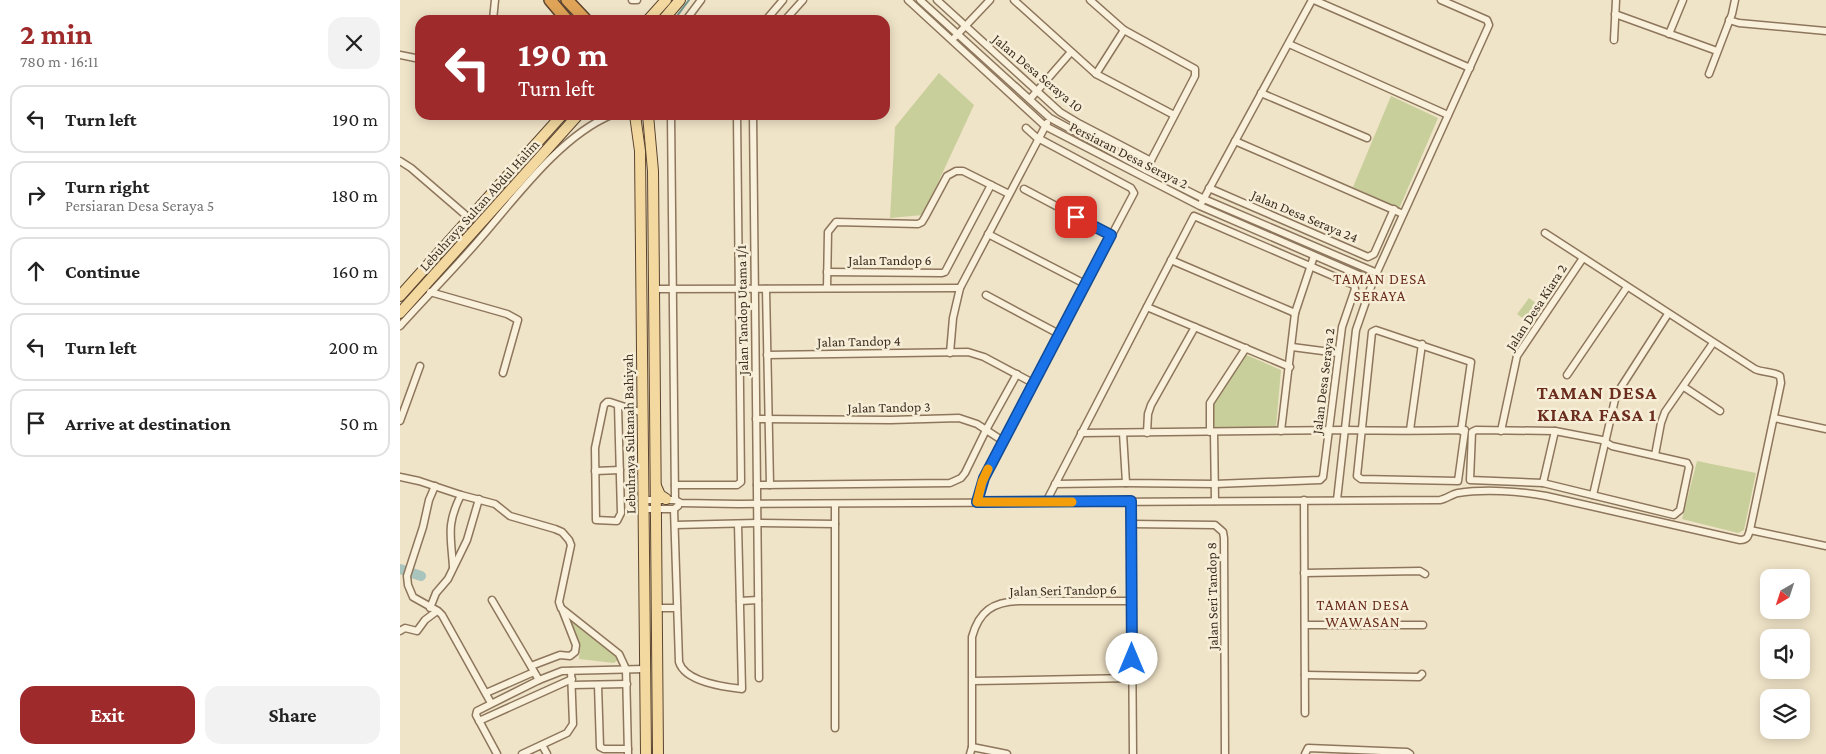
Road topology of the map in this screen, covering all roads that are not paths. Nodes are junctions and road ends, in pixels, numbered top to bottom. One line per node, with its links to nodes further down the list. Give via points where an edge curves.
1 (495, 0): 23 (street)
2 (550, 0): 24 (highway)
3 (567, 0): 25 (highway)
4 (632, 0): 5 (street)
5 (637, 0)
6 (666, 0): 26 (main road)
7 (680, 0): 27 (main road)
8 (701, 0): 28 (street)
9 (783, 0): 29 (street)
10 (803, 0): 30 (street)
11 (908, 0): 37 (street, Persiaran Desa Seraya 2)
12 (920, 0): 35 (street, Persiaran Desa Seraya 2)
13 (937, 0): 32 (street, Jalan Desa Seraya 10)
14 (990, 0): 32 (street)
15 (1014, 0): 41 (street)
16 (1090, 0): 33 (street)
17 (1313, 0): 39 (street); 44 (street)
18 (1441, 0): 44 (street, via 1487,20 1489,25)
19 (1616, 0): 22 (street)
20 (1683, 0): 36 (street)
21 (1734, 0): 31 (street)
22 (1616, 14): 36 (street); 38 (street)
23 (494, 15)
24 (563, 15)
25 (581, 15)
26 (652, 15)
27 (667, 15)
28 (690, 15)
29 (770, 15)
30 (790, 15)
31 (1730, 20): 34 (street); 40 (street)
32 (966, 26): 35 (street); 47 (street, Jalan Desa Seraya 10)
33 (1124, 30): 45 (street); 51 (street, via 1195,69 1195,76)
34 (1826, 31)
35 (958, 34): 37 (street); 49 (street, Persiaran Desa Seraya 2)
36 (1669, 34): 40 (street)
37 (953, 40): 61 (street, Persiaran Desa Seraya 2)
38 (1614, 40)
39 (1289, 44): 48 (street); 50 (street)
40 (1717, 51): 46 (street)
41 (1071, 52): 45 (street); 47 (street)
42 (400, 55): 43 (street)
43 (415, 58)
44 (1470, 68): 50 (street)
45 (1096, 74): 51 (street)
46 (1709, 74)
47 (1037, 91): 49 (street); 67 (street, Jalan Desa Seraya 10, via 1070,118)
48 (1261, 94): 64 (street); 65 (street)
49 (1030, 99): 52 (street, Persiaran Desa Seraya 2)
50 (1448, 115): 76 (street)
51 (1174, 116): 67 (street)
52 (1050, 118): 61 (street); 68 (street, Persiaran Desa Seraya 2)
53 (557, 120): 77 (main road, Lebuhraya Sultan Abdul Halim)
54 (574, 120): 103 (main road, Lebuhraya Sultan Abdul Halim)
55 (602, 120): 99 (street, via 585,129 546,164)
56 (636, 120): 125 (main road, Lebuhraya Sultanah Bahiyah, via 640,151)
57 (649, 120): 94 (main road, Lebuhraya Sultanah Bahiyah, via 653,171)
58 (671, 120): 98 (street)
59 (737, 120): 95 (street)
60 (753, 120): 96 (street, Jalan Tandop Utama 1/1)
61 (1045, 126): 63 (street); 74 (street, Persiaran Desa Seraya 2)
62 (1026, 128): 63 (street)
63 (1038, 138): 72 (street); 80 (street, via 1133,190)
64 (1367, 138)
65 (1236, 141): 70 (street); 75 (street)
66 (400, 161): 77 (street)
67 (1151, 161): 68 (street)
68 (1146, 170): 73 (street, Persiaran Desa Seraya 2)
69 (991, 185): 72 (street); 85 (street, via 963,171 956,171 947,176 918,224 836,222 828,232); 86 (street, Jalan Tandop 6, via 948,269)
70 (1209, 188): 73 (street); 75 (street, Jalan Desa Seraya 24, via 1368,257 1374,254)
71 (1024, 190): 80 (street)
72 (1009, 194): 79 (street)
73 (1204, 199): 74 (street); 87 (street, Persiaran Desa Seraya 2)
74 (1200, 206): 81 (street, Persiaran Desa Seraya 2)
75 (1394, 210): 76 (street)
76 (1403, 214): 87 (street)
77 (469, 218): 101 (main road, Lebuhraya Sultan Abdul Halim)
78 (1545, 233): 82 (street)
79 (988, 234): 89 (street); 93 (street)
80 (1111, 235): 89 (street)
81 (1314, 256): 84 (street); 88 (street, Persiaran Desa Seraya 2)
82 (1583, 258): 91 (street); 136 (street, Jalan Desa Kiara 2, via 1518,356)
83 (1171, 260): 84 (street, via 1194,216); 102 (street); 104 (street)
84 (1311, 265): 104 (street); 114 (street, Jalan Desa Seraya 2, via 1354,285)
85 (827, 272): 86 (street, Jalan Tandop 6); 92 (street)
86 (942, 273): 90 (street)
87 (1377, 273): 88 (street)
88 (1373, 281): 132 (street, via 1356,330)
89 (1085, 284): 108 (street)
90 (942, 287): 92 (street); 93 (street)
91 (1627, 287): 105 (street); 120 (street)
92 (827, 288): 97 (street)
93 (960, 288): 113 (street)
94 (654, 289): 98 (street); 170 (main road, Lebuhraya Sultanah Bahiyah, via 656,485)
95 (739, 289): 96 (street); 98 (street); 154 (street, via 741,482 737,485)
96 (753, 289): 97 (street); 128 (street, Jalan Tandop Utama 1/1)
97 (766, 289): 115 (street)
98 (673, 290): 154 (street)
99 (430, 292): 106 (street); 118 (street, via 518,320)
100 (986, 295): 108 (street)
101 (400, 296)
102 (1147, 307): 107 (street); 142 (street)
103 (400, 313)
104 (1295, 313): 111 (street)
105 (1668, 314): 109 (street); 145 (street, via 1616,395)
106 (400, 326)
107 (1195, 327): 112 (street); 140 (street, via 1151,406)
108 (1059, 334): 121 (street)
109 (1713, 343): 122 (street); 127 (street, via 1755,369 1780,376)
110 (1422, 344): 133 (street, via 1373,331); 134 (street); 135 (street, via 1469,360 1472,364)
111 (1292, 347): 114 (street); 117 (street)
112 (1246, 348): 117 (street); 141 (street, via 1210,403)
113 (950, 353): 115 (street, Jalan Tandop 4); 119 (street, Jalan Tandop 4, via 976,354)
114 (1338, 353): 138 (street, Jalan Desa Seraya 2)
115 (767, 355): 129 (street)
116 (420, 366): 126 (street)
117 (1290, 367): 137 (street)
118 (503, 373)
119 (1017, 374): 121 (street, Jalan Tandop 4); 131 (street)
120 (1567, 375)
121 (1034, 383): 144 (street)
122 (1684, 387): 124 (street); 146 (street, via 1662,418)
123 (618, 405): 125 (street); 147 (street); 148 (street, via 608,402 604,405 595,448)
124 (1720, 411)
125 (643, 413): 169 (main road, Lebuhraya Sultanah Bahiyah)
126 (401, 416)
127 (1774, 418): 130 (street); 176 (street)
128 (756, 420): 129 (street, Jalan Tandop 3); 155 (street, Jalan Tandop Utama 1/1)
129 (768, 420): 131 (street, Jalan Tandop 3, via 959,418); 156 (street)
130 (1826, 429)
131 (986, 430): 144 (street, Jalan Tandop 3); 156 (street, via 965,473 950,483)
132 (1345, 430): 133 (street); 138 (street); 162 (street)
133 (1361, 430): 134 (street); 135 (street, via 1358,478 1455,482 1459,479 1465,430)
134 (1410, 430): 135 (street)
135 (1461, 430)
136 (1501, 430): 139 (street); 151 (street, via 1472,432 1470,480)
137 (1281, 431): 138 (street); 141 (street)
138 (1329, 431): 153 (street, Jalan Desa Seraya 2, via 1320,480)
139 (1555, 431): 145 (street); 151 (street)
140 (1148, 432): 141 (street); 143 (street)
141 (1212, 432): 153 (street)
142 (1081, 433): 143 (street); 152 (street)
143 (1123, 433): 150 (street)
144 (1003, 441): 165 (street, via 984,478)
145 (1605, 441): 146 (street, via 1612,446); 159 (street)
146 (1655, 455): 159 (street, via 1689,464 1680,510 1674,515)
147 (620, 470): 148 (street); 148 (street, via 621,513 617,521 596,520)
148 (595, 471)
149 (400, 477): 157 (street)
150 (1126, 483): 152 (street); 153 (street)
151 (1543, 483): 159 (street)
152 (1055, 484): 166 (street)
153 (1215, 484): 164 (street)
154 (675, 485): 170 (street)
155 (757, 485): 156 (street); 167 (street, Jalan Tandop Utama 1/1)
156 (770, 485)
157 (435, 486): 158 (street); 188 (street, via 407,576 413,597)
158 (461, 495): 160 (street); 178 (street, via 450,526)
159 (1593, 495)
160 (479, 499): 178 (street, via 472,529); 185 (street, via 497,505 510,516 554,528 569,540 571,545 559,596)
161 (1304, 500): 162 (street); 164 (street); 179 (street)
162 (1337, 500): 176 (street, via 1440,500 1464,493 1514,492 1546,496 1740,540 1747,538)
163 (1131, 501): 164 (street); 166 (street); 174 (street)
164 (1215, 501)
165 (977, 502): 166 (street); 168 (street)
166 (1046, 502)
167 (757, 504): 168 (street); 170 (street); 171 (street, Jalan Tandop Utama 1/1)
168 (835, 504): 173 (street)
169 (644, 505): 170 (street); 170 (street); 194 (main road, Lebuhraya Sultanah Bahiyah)
170 (666, 506): 175 (street); 186 (main road, Lebuhraya Sultanah Bahiyah)
171 (757, 523): 172 (street); 173 (street); 182 (street, Jalan Tandop Utama 1/1)
172 (738, 524): 175 (street); 183 (street)
173 (835, 524): 209 (street)
174 (1131, 524): 184 (street); 222 (street, Jalan Seri Tandop 8, via 1215,525 1223,532)
175 (675, 525): 187 (street)
176 (1750, 530): 177 (street)
177 (1826, 546)
178 (453, 568): 188 (street, via 436,593)
179 (1304, 573): 180 (street); 189 (street)
180 (1425, 574)
181 (492, 600): 192 (street)
182 (758, 600): 183 (street); 198 (street, Jalan Tandop Utama 1/1)
183 (740, 601): 187 (street, via 742,690 707,682 680,668)
184 (1132, 601): 199 (street); 201 (street, Jalan Seri Tandop 6, via 1019,601 990,607 972,637)
185 (561, 608): 192 (street, via 576,645 574,654 560,655); 193 (street, via 619,654)
186 (657, 608): 187 (street); 219 (main road, Lebuhraya Sultanah Bahiyah)
187 (677, 608)
188 (433, 609): 191 (street, via 417,631); 205 (street, via 446,622)
189 (1305, 625): 190 (street); 197 (street)
190 (1423, 625)
191 (400, 630)
192 (532, 669): 200 (street); 205 (street)
193 (626, 669): 194 (street); 195 (street); 203 (street)
194 (645, 669): 218 (main road, Lebuhraya Sultanah Bahiyah)
195 (572, 671): 200 (street, via 562,671); 202 (street)
196 (1422, 674): 197 (street, via 1419,677)
197 (1305, 675): 207 (street)
198 (759, 678)
199 (1132, 678): 201 (street); 221 (street)
200 (539, 680): 206 (street)
201 (973, 681): 212 (street, Jalan Seri Tandop 6)
202 (572, 682): 204 (street); 208 (street); 210 (street, via 571,729)
203 (627, 684): 204 (street); 211 (street)
204 (598, 685): 211 (street, via 600,746)
205 (486, 693): 206 (street)
206 (491, 703): 208 (street, via 477,711)
207 (1306, 713)
208 (479, 721): 215 (street)
209 (835, 728)
210 (542, 745): 216 (street); 217 (street)
211 (628, 751)
212 (971, 751): 220 (street)
213 (1357, 752): 214 (street); 223 (street, via 1308,748)
214 (1409, 753)
215 (496, 754)
216 (522, 754)
217 (547, 754)
218 (646, 754)
219 (658, 754)
220 (1007, 754)
221 (1133, 754)
222 (1225, 754)
223 (1305, 754)

